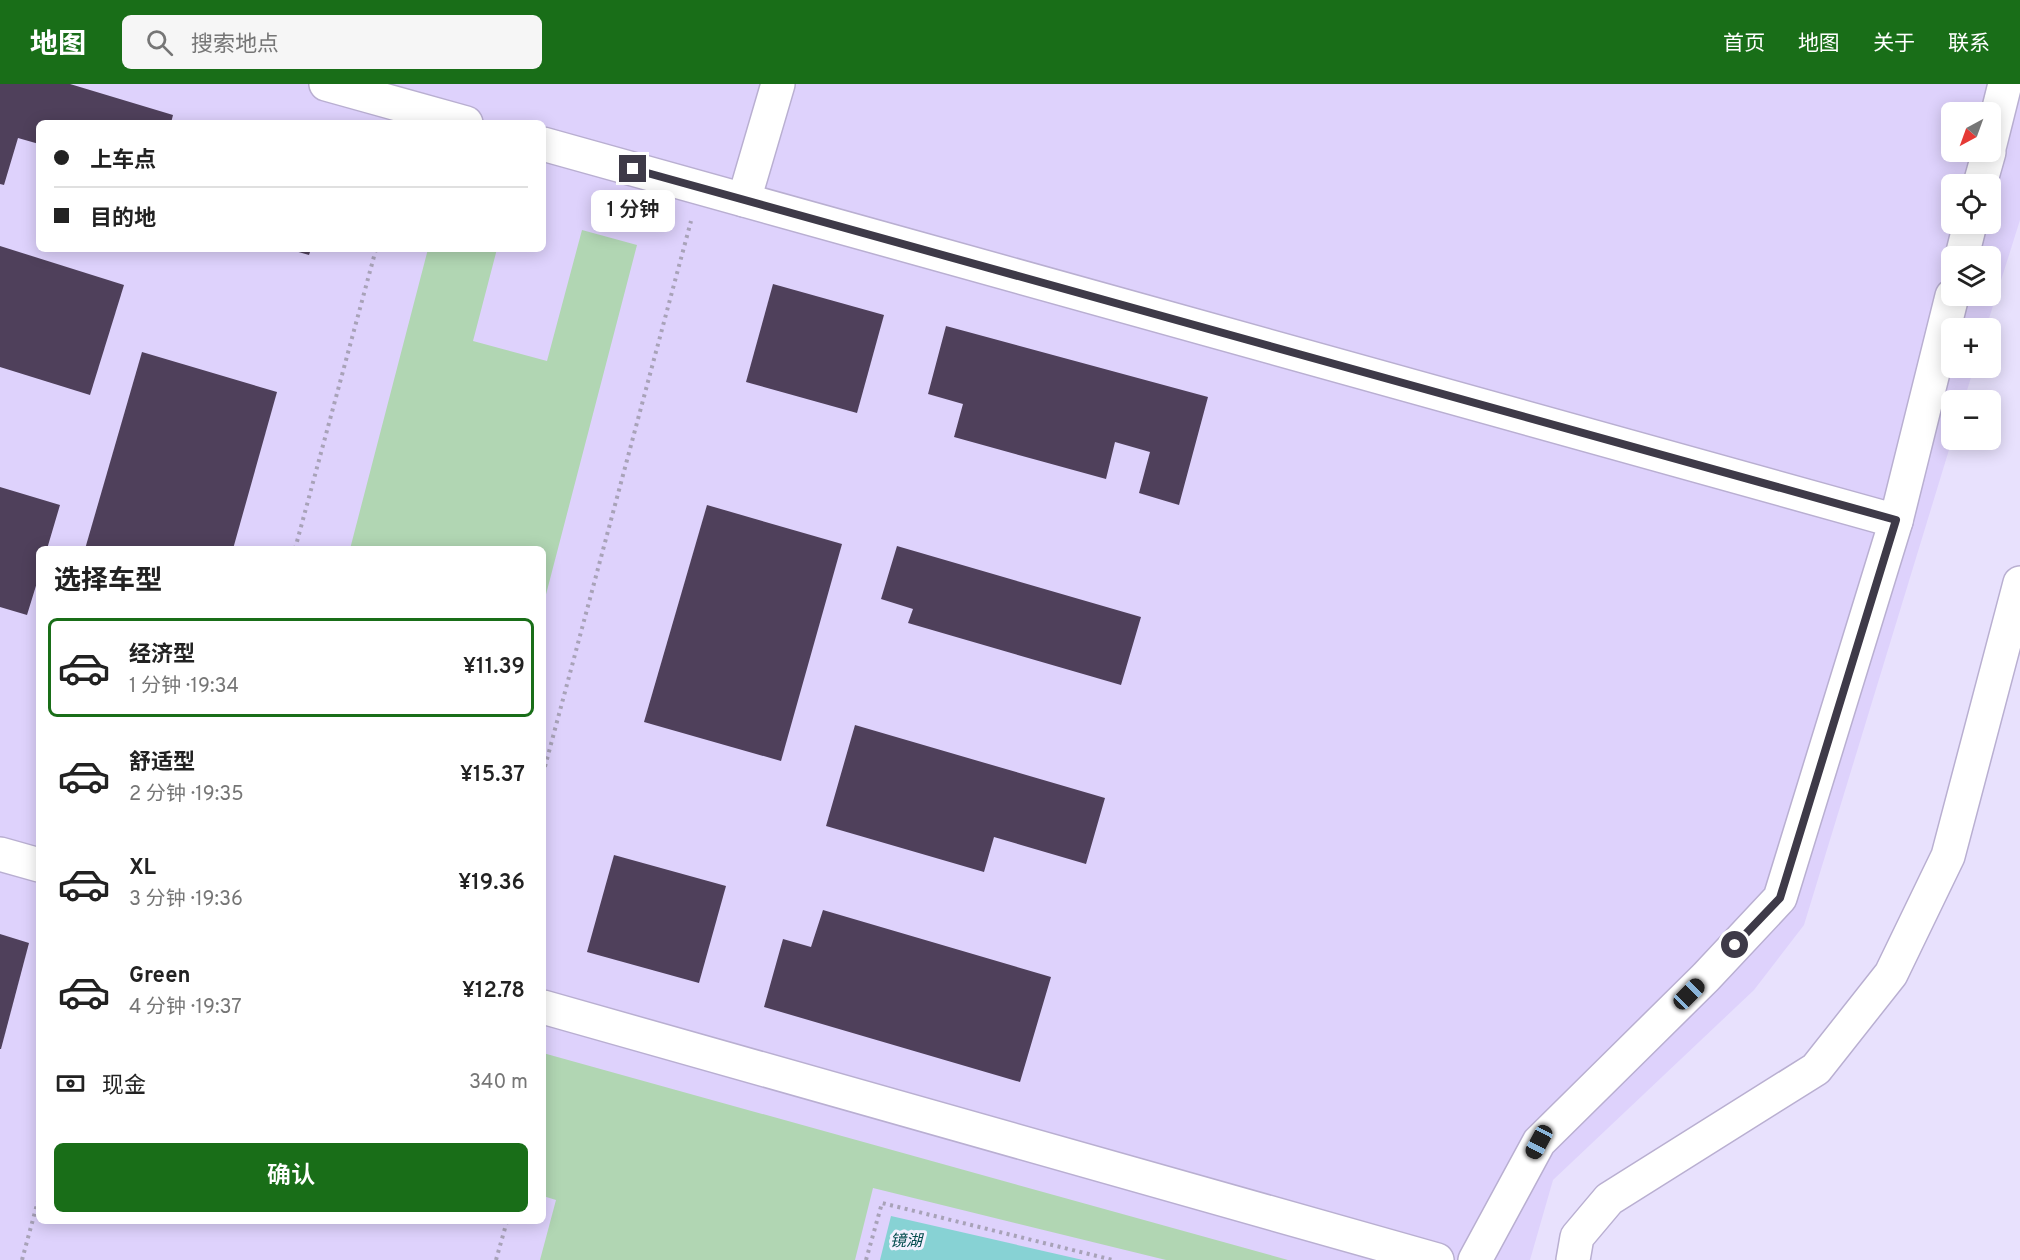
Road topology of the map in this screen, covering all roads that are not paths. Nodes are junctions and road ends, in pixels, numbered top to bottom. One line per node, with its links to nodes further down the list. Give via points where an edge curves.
1 (326, 84): 4 (street)
2 (778, 84): 8 (street)
3 (2006, 84): 5 (street)
4 (378, 91): 6 (street)
5 (2001, 103)
6 (458, 120)
7 (546, 145): 8 (street)
8 (744, 200): 10 (street)
9 (1950, 306): 10 (street)
10 (1896, 520): 16 (street, via 1780,898 1539,1142)
11 (2020, 584): 17 (street, via 1948,856 1891,974 1816,1069 1609,1199 1577,1237)
12 (0, 854): 13 (street)
13 (36, 864)
14 (546, 1008): 15 (street)
15 (1437, 1260)
16 (1475, 1260)
17 (1573, 1260)

